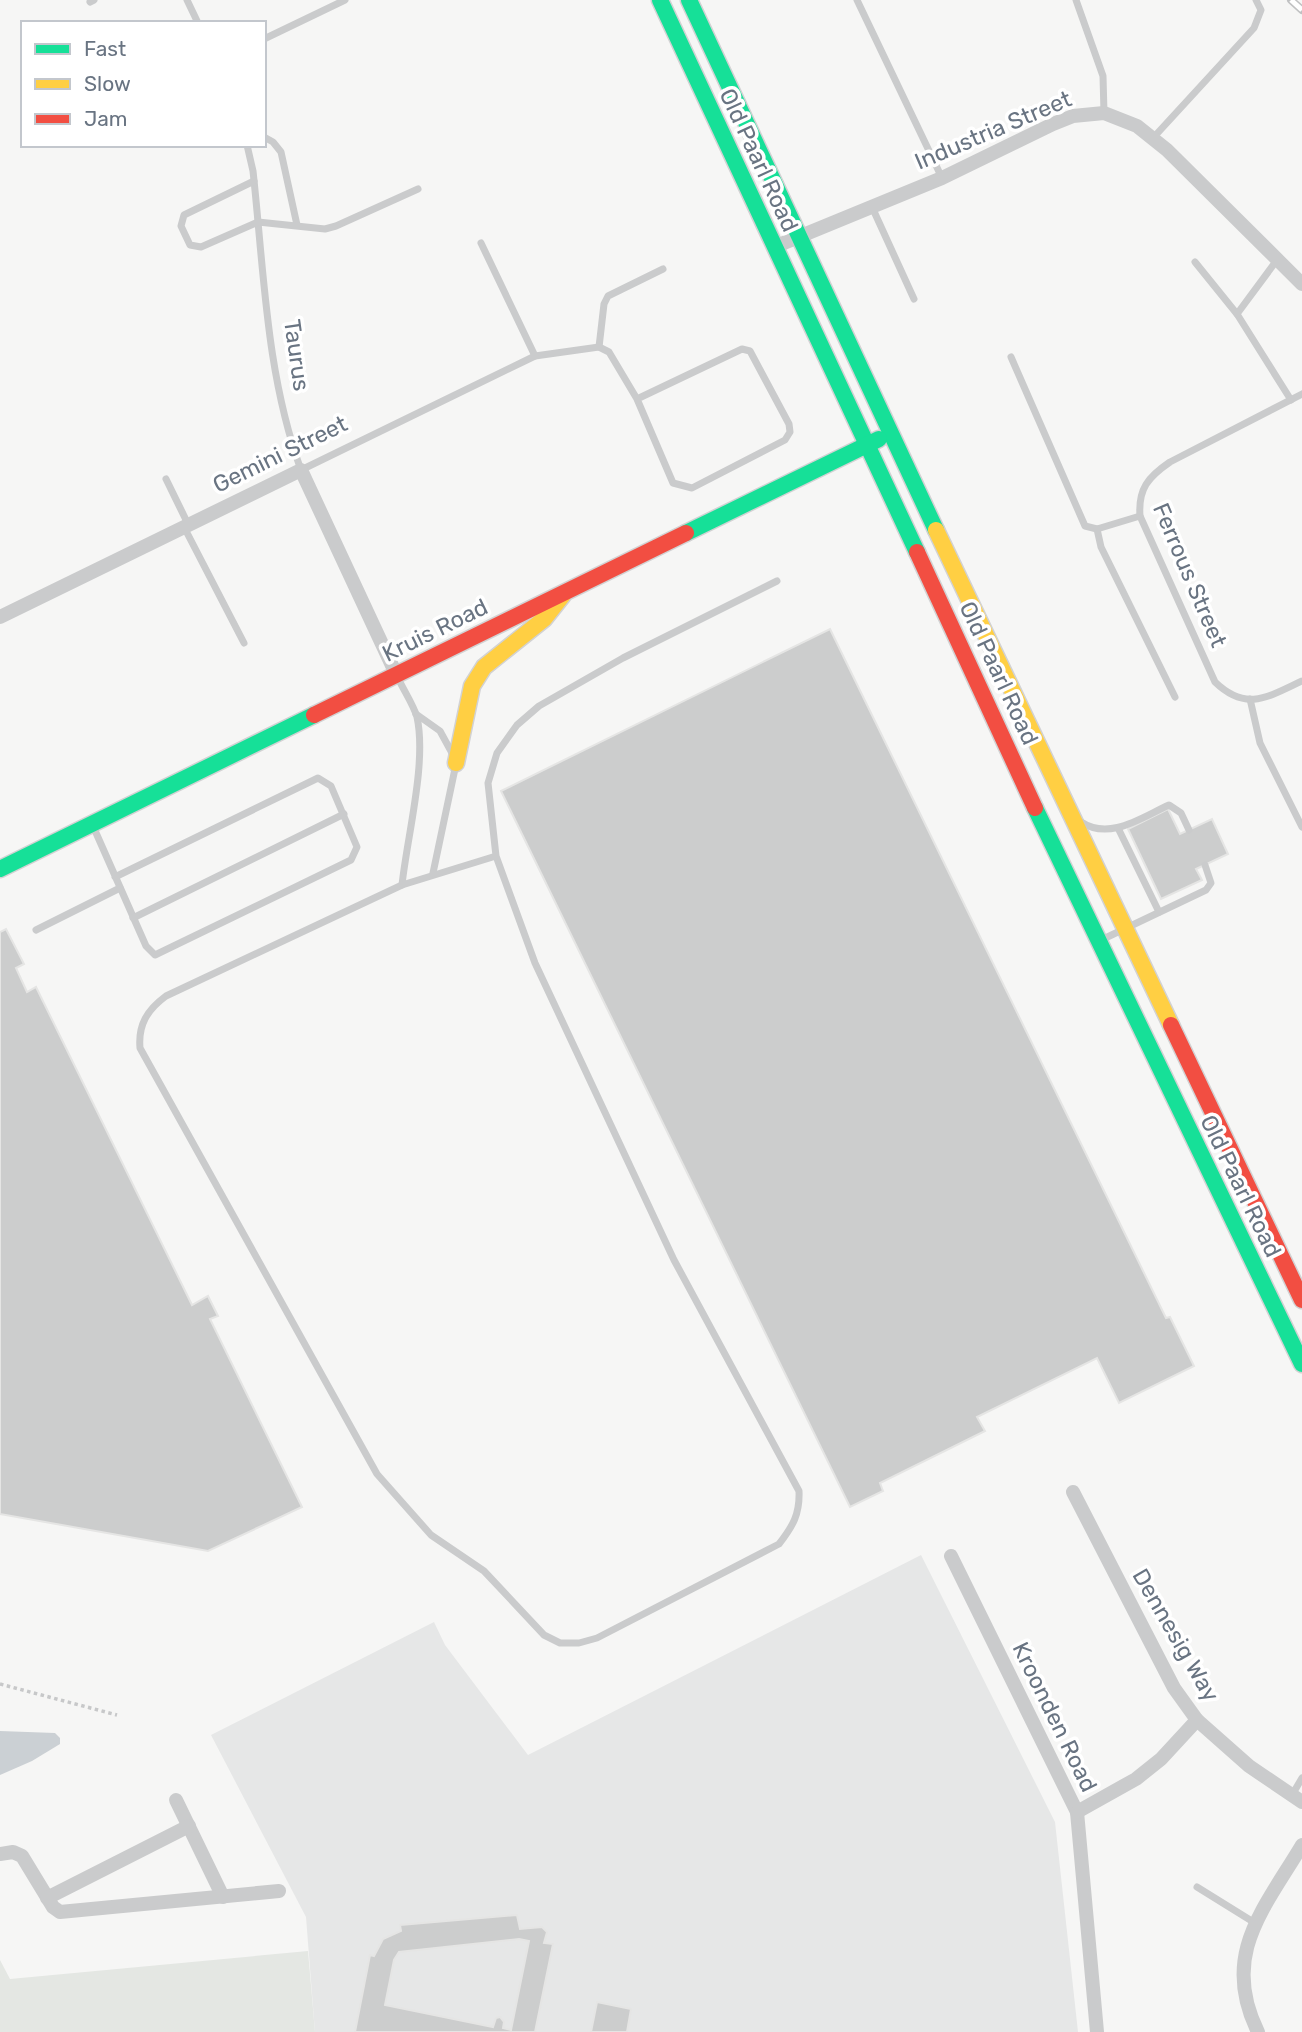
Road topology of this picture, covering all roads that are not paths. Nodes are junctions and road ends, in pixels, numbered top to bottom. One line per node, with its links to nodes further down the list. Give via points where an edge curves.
1 (187, 0): 8 (lane)
2 (345, 0): 9 (lane)
3 (660, 0): 22 (main road, Old Paarl Road)
4 (689, 0): 20 (main road, Old Paarl Road)
5 (858, 0): 14 (lane)
6 (1076, 0): 10 (lane, via 1101,69)
7 (1256, 0): 12 (lane, via 1261,10 1254,28)
8 (197, 21)
9 (266, 37)
10 (1104, 113): 12 (street, Industria Street); 14 (street, Industria Street, via 1073,116 1053,124)
11 (266, 138): 19 (lane, via 281,152)
12 (1153, 138): 23 (street, Industria Street)
13 (247, 147): 15 (lane, Taurus)
14 (942, 178): 17 (street, Industria Street)
15 (254, 181): 18 (lane, Taurus); 18 (lane, via 184,215 181,226 190,244 197,247)
16 (418, 189): 19 (lane, via 326,229)
17 (872, 207): 20 (street, Industria Street); 27 (lane)
18 (258, 222): 19 (lane); 37 (lane, Taurus, via 273,368 285,426)
19 (297, 225)
20 (800, 237): 22 (street, Industria Street); 35 (main road, Old Paarl Road)
21 (481, 243): 30 (lane)
22 (774, 247): 36 (main road, Old Paarl Road)
23 (1277, 259): 26 (street, Industria Street); 28 (lane)
24 (1195, 262): 28 (lane)
25 (663, 269): 29 (lane, via 608,296)
26 (1302, 284)
27 (914, 299)
28 (1237, 314): 34 (lane)
29 (599, 347): 30 (lane, Gemini Street); 33 (lane, via 609,352)
30 (535, 356): 37 (lane, Gemini Street)
31 (1011, 357): 41 (lane, via 1085,526)
32 (1302, 394): 34 (lane, Ferrous Street)
33 (637, 400): 33 (lane, via 742,348 750,351 790,432 785,440 692,488 683,488 673,482)
34 (1291, 400): 39 (lane, Ferrous Street, via 1152,474 1142,487)
35 (890, 434): 36 (main road, Kruis Road); 53 (main road, Old Paarl Road)
36 (866, 445): 43 (main road, Kruis Road); 69 (main road, Old Paarl Road)
37 (301, 470): 40 (street, Gemini Street); 46 (street, Taurus)
38 (166, 479): 40 (lane)
39 (1140, 516): 41 (lane); 49 (lane, Ferrous Street, via 1215,682 1227,694)
40 (186, 526): 44 (street, Gemini Street); 45 (lane)
41 (1097, 529): 48 (lane, via 1101,547)
42 (777, 581): 58 (lane, via 622,658 539,706 517,726 497,754 488,783)
43 (566, 591): 46 (main road, Kruis Road); 51 (main road, via 544,619 484,667 472,686)
44 (0, 617)
45 (244, 643)
46 (396, 674): 50 (lane); 54 (main road, Kruis Road)
47 (1302, 681): 49 (lane, via 1264,699)
48 (1175, 697)
49 (1250, 699): 55 (lane, via 1260,743)
50 (416, 714): 51 (lane, via 440,731); 63 (lane, via 419,757)
51 (456, 763): 61 (lane)
52 (344, 814): 62 (lane, via 331,786 318,778); 66 (lane); 66 (lane, via 357,847 351,860 233,919 155,955)
53 (1070, 814): 56 (lane, via 1092,828); 67 (main road, Old Paarl Road)
54 (92, 824): 60 (main road, Kruis Road); 62 (lane)
55 (1302, 827)
56 (1118, 828): 57 (lane, via 1168,805 1181,813); 65 (lane)
57 (1189, 830)
58 (496, 856): 61 (lane); 63 (lane, via 535,962 582,1067 674,1260 799,1492 794,1524 779,1544 597,1638 579,1643 560,1643 544,1635 484,1572 431,1535 377,1474 140,1048 139,1032 145,1018 166,996)
59 (1205, 865): 65 (lane, via 1209,887)
60 (0, 869)
61 (433, 873): 63 (lane)
62 (115, 877): 64 (lane)
63 (402, 885)
64 (120, 888): 66 (lane); 68 (lane)
65 (1159, 912): 67 (lane)
66 (133, 918)
67 (1125, 928): 69 (lane); 70 (main road, Old Paarl Road)
68 (36, 930)
69 (1098, 941): 71 (main road, Old Paarl Road)
70 (1302, 1300)
71 (1302, 1364)
72 (1073, 1492): 74 (street, Dennesig Way, via 1162,1666)
73 (951, 1556): 78 (street, Kroonden Road)
74 (1197, 1720): 76 (street, Dennesig Way, via 1249,1766); 78 (street, via 1136,1779)
75 (1302, 1778): 76 (lane)
76 (1297, 1799)
77 (176, 1800): 79 (street)
78 (1077, 1812): 87 (street, Kroonden Road)
79 (189, 1826): 84 (street); 85 (street)
80 (1302, 1845): 86 (street)
81 (0, 1854): 85 (street, via 22,1856)
82 (1197, 1887): 86 (lane)
83 (279, 1891): 84 (street)
84 (223, 1897): 85 (street, via 60,1912)
85 (47, 1898)
86 (1255, 1923): 88 (street, via 1245,1949 1242,1976 1246,2005)
87 (1097, 2032)
88 (1258, 2032)

